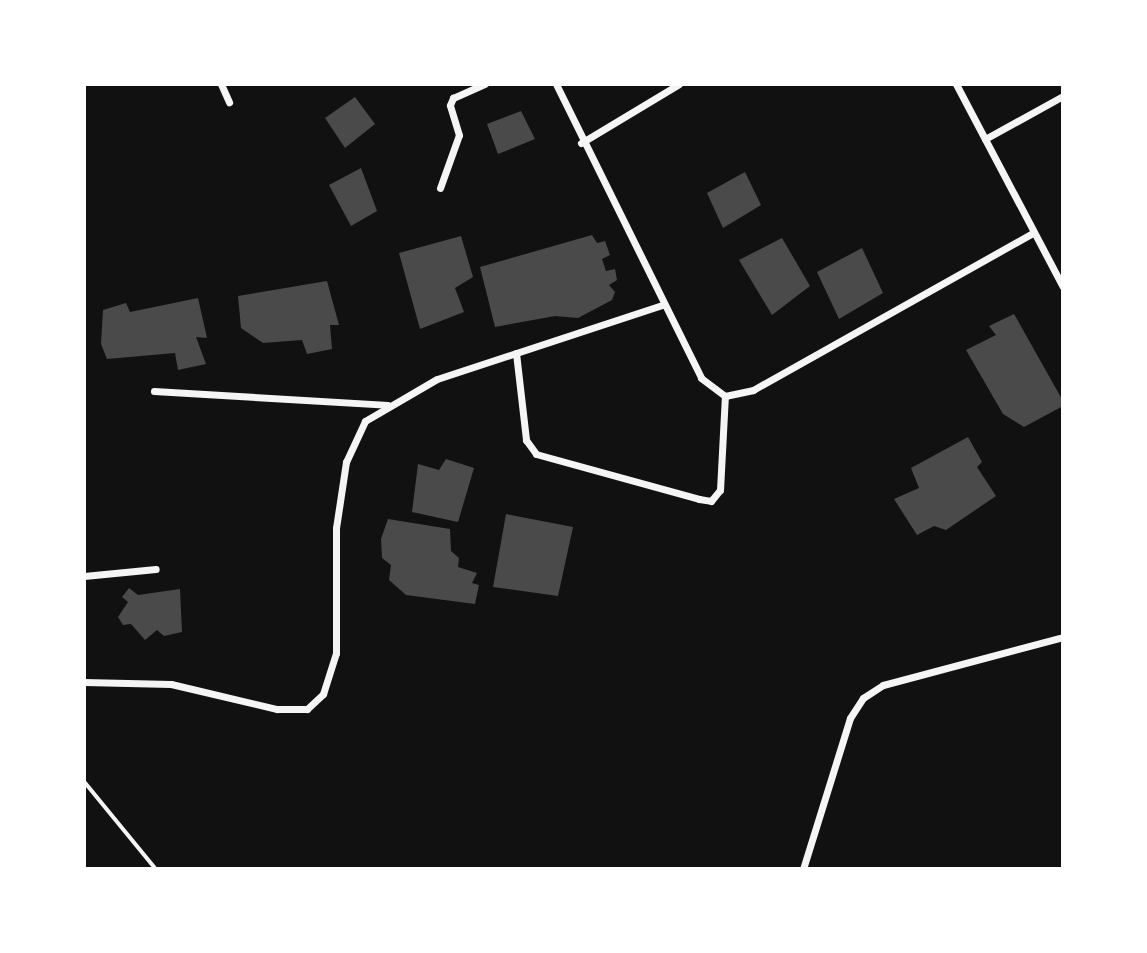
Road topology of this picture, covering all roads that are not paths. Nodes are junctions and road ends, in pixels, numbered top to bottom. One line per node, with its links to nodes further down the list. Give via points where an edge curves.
1 (221, 84): 7 (street)
2 (485, 84): 10 (street, via 453,99 450,105 459,135)
3 (556, 84): 9 (street)
4 (680, 84): 9 (street)
5 (956, 84): 8 (street)
6 (1063, 96): 8 (street)
7 (229, 102)
8 (985, 139): 11 (street)
9 (581, 143): 13 (street)
10 (440, 188)
11 (1034, 232): 12 (street); 16 (street, via 753,390)
12 (1063, 287)
13 (662, 305): 14 (street); 16 (street, via 701,378)
14 (516, 353): 16 (street, via 526,440 536,454 699,499 711,501 720,490); 17 (street, via 437,379)
15 (155, 391): 17 (street)
16 (725, 396)
17 (388, 405): 21 (street, via 365,421 346,462 336,528 336,653 317,702 296,712 171,684)
18 (156, 569): 19 (street)
19 (84, 576)
20 (1063, 637): 22 (street, via 883,685 863,698 850,718)
21 (84, 682)
22 (803, 869)

